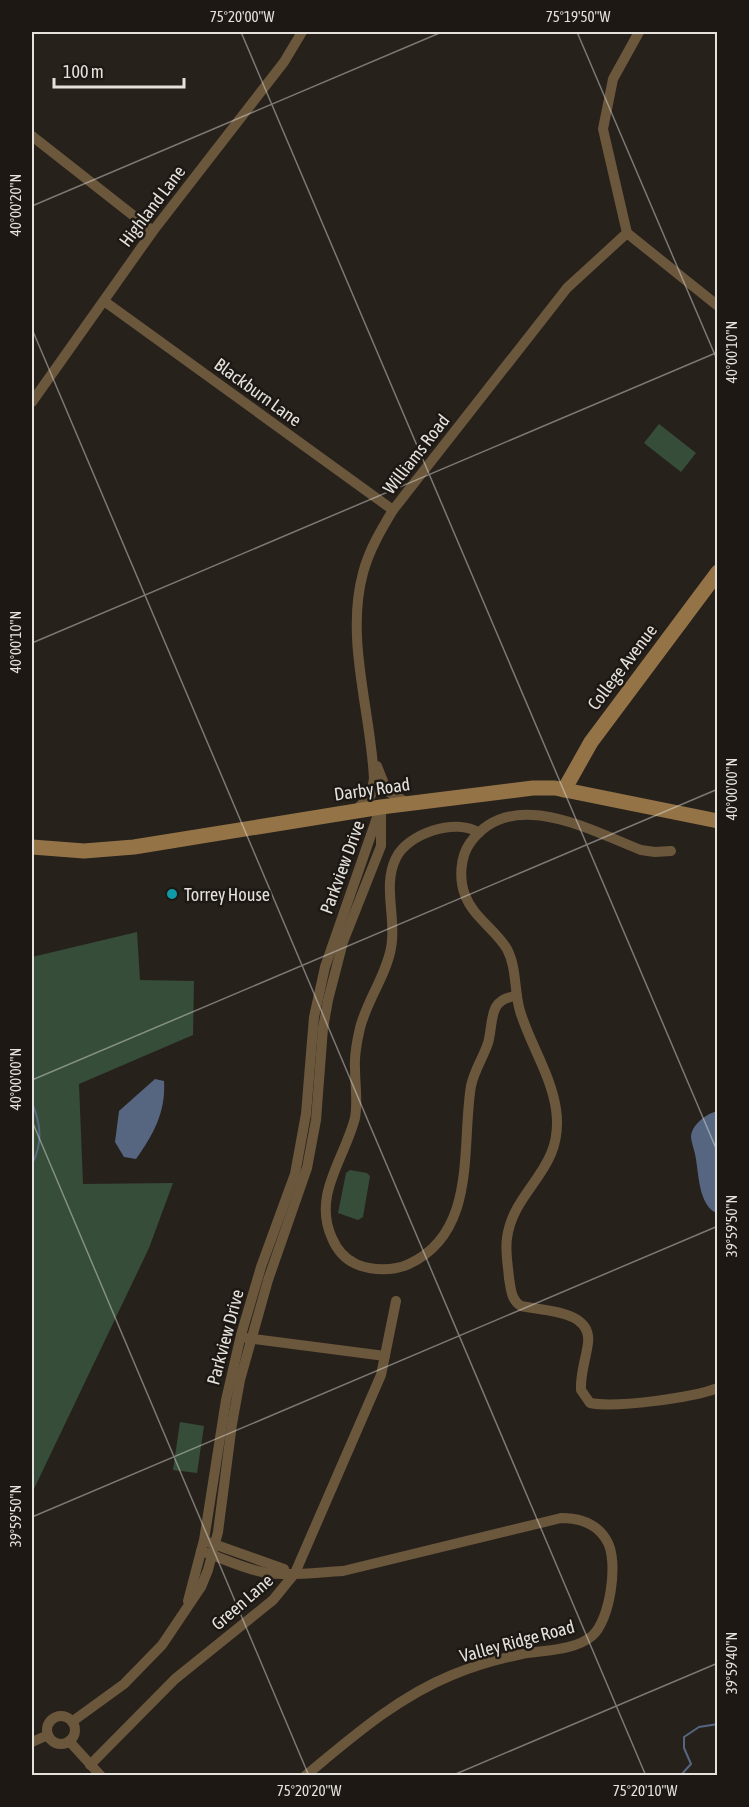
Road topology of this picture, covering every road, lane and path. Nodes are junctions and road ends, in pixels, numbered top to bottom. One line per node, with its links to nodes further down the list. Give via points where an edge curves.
1 (302, 32): 4 (street, Highland Lane, via 284,62)
2 (639, 32): 5 (street, via 614,79 603,129)
3 (32, 136): 4 (street)
4 (153, 231): 6 (street, Highland Lane)
5 (627, 233): 7 (street); 9 (street, Williams Road, via 567,288)
6 (104, 301): 8 (street, Highland Lane); 9 (street, Blackburn Lane)
7 (717, 306)
8 (32, 402)
9 (393, 510): 11 (street, Williams Road, via 374,542 363,573 357,616)
10 (717, 572): 12 (main road, College Avenue, via 591,742)
11 (373, 748): 13 (street, Williams Road, via 387,791); 15 (street, Williams Road, via 371,795)
12 (564, 790): 13 (main road, Darby Road, via 493,791); 16 (main road, Darby Road)
13 (409, 803): 14 (main road, Darby Road)
14 (381, 807): 15 (main road, Darby Road); 22 (street, Parkview Drive, via 381,846 345,922 320,1014 312,1145 301,1190 268,1263)
15 (354, 811): 18 (main road, Darby Road, via 134,847)
16 (717, 821)
17 (479, 832): 19 (street, via 504,819 542,815 564,819 641,850); 20 (street, via 463,859 463,889 474,910 507,949); 20 (street, via 464,826 422,835 406,844 392,866 392,944 361,1026 354,1065 356,1113 327,1196 328,1229 338,1250 349,1259 364,1267 396,1269 420,1258 444,1234 464,1185 472,1082 488,1042 490,1018 499,1002)
18 (32, 847)
19 (671, 851)
20 (517, 996): 24 (street, via 556,1108 557,1130 551,1157 518,1209 507,1238 515,1301 521,1306 582,1321 589,1340 581,1390 590,1402 610,1404)
21 (396, 1301): 23 (street, Green Lane)
22 (246, 1338): 23 (street); 25 (street, Parkview Drive)
23 (385, 1356): 26 (street, Green Lane, via 377,1385)
24 (717, 1388)
25 (208, 1548): 26 (street, Valley Ridge Road); 27 (street, Parkview Drive, via 201,1587 162,1645 141,1668)
26 (295, 1573): 31 (street, Green Lane, via 273,1600 175,1679); 33 (street, Valley Ridge Road, via 343,1571 561,1518 582,1520 597,1528 610,1548 613,1567 606,1614 587,1639 571,1646 492,1661 450,1676 394,1705)
27 (72, 1721): 28 (street, Parkview Drive, via 62,1715 53,1718 47,1726); 29 (street, via 75,1733)
28 (48, 1735): 29 (street, via 59,1744); 30 (street, Parkview Drive)
29 (69, 1741): 31 (street)
30 (32, 1742)
31 (90, 1765): 32 (street)
32 (101, 1776)
33 (305, 1776)

